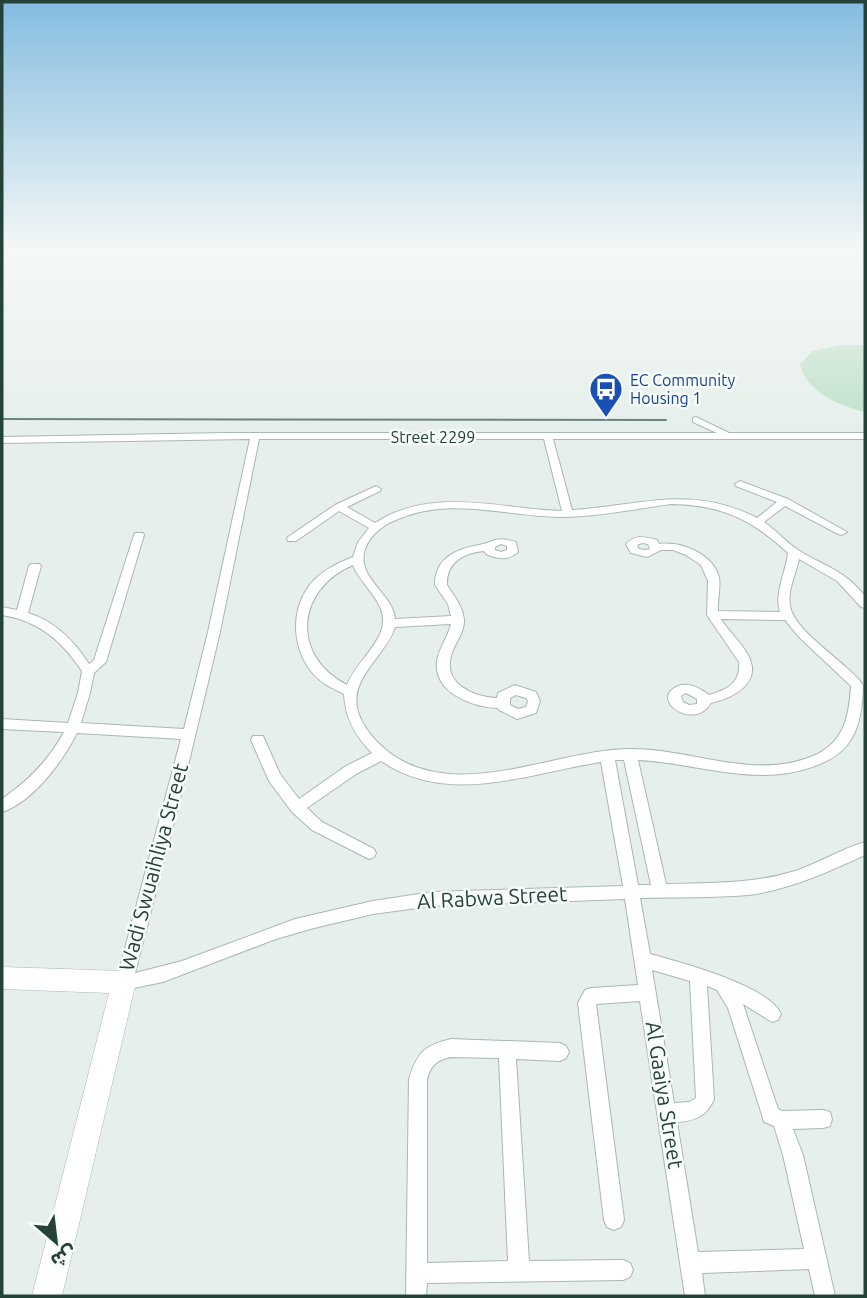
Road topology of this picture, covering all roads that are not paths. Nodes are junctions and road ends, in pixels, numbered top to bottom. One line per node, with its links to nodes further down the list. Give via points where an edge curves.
1 (664, 435): 2 (street, Street 2299); 2 (street, via 693,421); 5 (street, Street 2299)
2 (731, 435): 4 (street, Street 2299)
3 (256, 436): 5 (street, Street 2299); 6 (street, Street 2299); 37 (street, Wadi Swuaihliya Street)
4 (865, 436)
5 (548, 437): 11 (street)
6 (2, 440)
7 (740, 484): 9 (street)
8 (376, 489): 10 (street)
9 (784, 501): 12 (street); 14 (street)
10 (339, 507): 13 (street); 16 (street)
11 (568, 514): 12 (street, via 697,502 729,508); 13 (street, via 447,503 410,510)
12 (758, 522): 19 (street)
13 (375, 527): 20 (street)
14 (842, 532)
15 (139, 535): 29 (street, via 100,662)
16 (292, 539)
17 (657, 547): 25 (street, via 685,551 708,566 713,577)
18 (488, 548): 27 (street, via 460,554 443,568 441,585)
19 (794, 552): 22 (street, via 838,574); 26 (street, via 784,597)
20 (358, 559): 28 (street, via 364,578 386,608); 31 (street, via 330,569 311,593 300,625 303,649 317,672)
21 (35, 566): 24 (street)
22 (865, 604)
23 (2, 611): 24 (street)
24 (22, 615): 29 (street, via 40,620 57,633)
25 (713, 615): 26 (street); 32 (street, via 747,667 735,690)
26 (786, 616): 30 (street)
27 (458, 620): 28 (street); 33 (street, via 443,662 445,677 473,699)
28 (389, 623): 31 (street)
29 (88, 671): 36 (street)
30 (861, 681): 34 (street)
31 (351, 692): 39 (street, via 358,727)
32 (705, 700)
33 (502, 703)
34 (861, 706): 40 (street, via 848,736 832,753 808,765 754,770)
35 (2, 724): 36 (street)
36 (76, 726): 37 (street); 42 (street, via 54,762)
37 (189, 734): 53 (street, Wadi Swuaihliya Street)
38 (258, 740): 43 (street, via 274,777)
39 (382, 754): 41 (street, via 424,775 454,779); 43 (street)
40 (630, 754): 41 (street); 45 (street)
41 (607, 756): 44 (street, Al Gaaiya Street)
42 (2, 806)
43 (297, 807): 47 (street, via 317,826)
44 (623, 842): 45 (street, via 639,838); 49 (street, Al Gaaiya Street)
45 (649, 844): 48 (street)
46 (865, 848): 48 (street, Al Rabwa Street, via 781,883)
47 (369, 853)
48 (660, 891): 49 (street, Al Rabwa Street)
49 (632, 894): 50 (street, Al Gaaiya Street); 53 (street, Al Rabwa Street, via 467,897 386,904 275,932 155,978)
50 (643, 960): 51 (street); 55 (street, Al Gaaiya Street)
51 (698, 976): 54 (street); 59 (street, via 705,1098 696,1111)
52 (2, 978): 53 (street)
53 (124, 982): 68 (street, Wadi Swuaihliya Street)
54 (723, 985): 56 (street, via 749,996); 61 (street, via 735,1005 768,1110)
55 (648, 993): 59 (street, Al Gaaiya Street); 62 (street, via 595,995 587,1003)
56 (772, 1014)
57 (507, 1050): 58 (street); 66 (street); 67 (street, via 451,1048 424,1058 418,1079)
58 (560, 1052)
59 (667, 1113): 64 (street, Al Gaaiya Street)
60 (822, 1119): 61 (street)
61 (781, 1120): 63 (street)
62 (614, 1220)
63 (817, 1259): 64 (street); 71 (street)
64 (690, 1263): 70 (street, Al Gaaiya Street)
65 (623, 1270): 66 (street)
66 (519, 1271): 67 (street)
67 (416, 1273): 69 (street)
68 (47, 1296)
69 (416, 1296)
70 (695, 1296)
71 (825, 1296)

